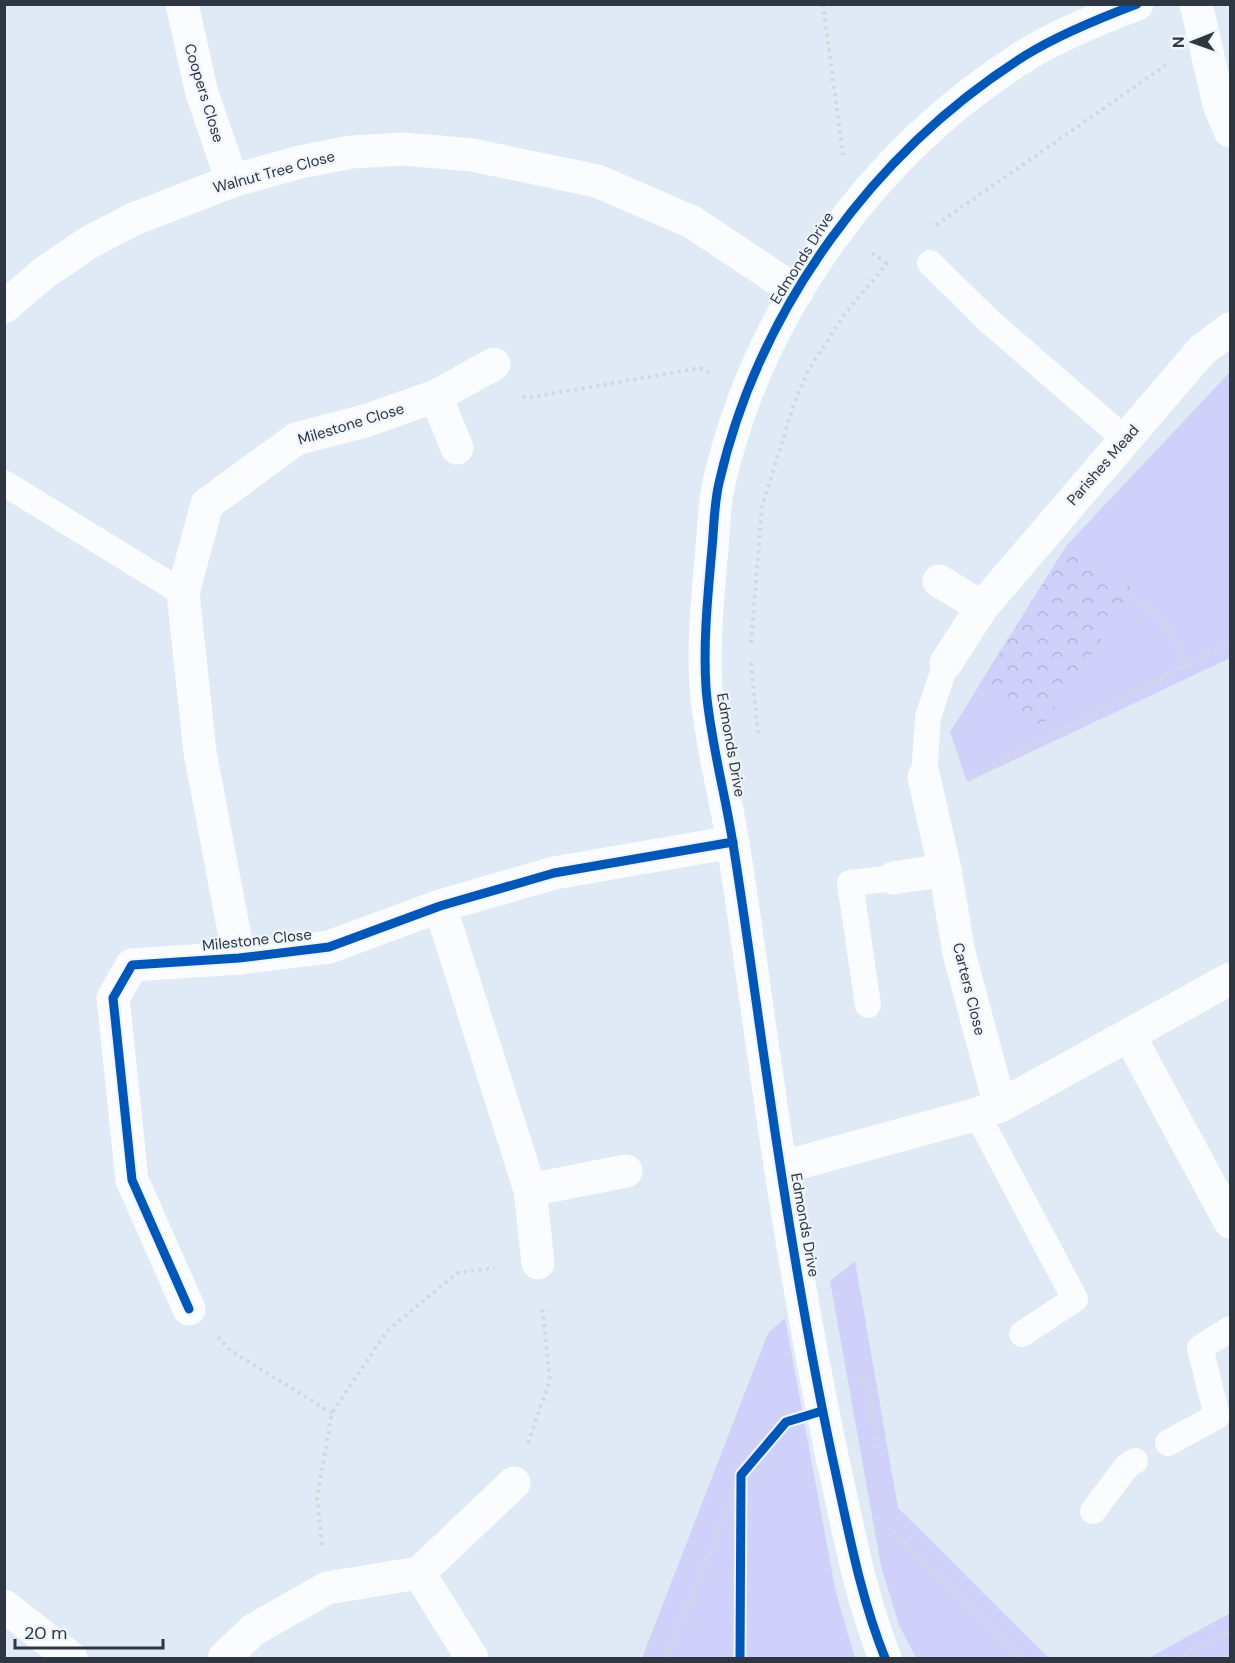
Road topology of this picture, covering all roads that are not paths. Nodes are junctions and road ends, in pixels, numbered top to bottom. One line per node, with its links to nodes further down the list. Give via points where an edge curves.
1 (182, 4): 5 (street, Coopers Close, via 201,90)
2 (1137, 4): 7 (street, Edmonds Drive, via 1030,52 981,86 850,210)
3 (1196, 4): 4 (street)
4 (1230, 131)
5 (232, 181): 7 (street, Walnut Tree Close, via 351,152 404,150 472,155 597,181 643,200 692,222); 8 (street, Walnut Tree Close, via 134,219 88,243)
6 (930, 263): 12 (lane, via 990,322)
7 (796, 292): 20 (street, Edmonds Drive, via 749,388 718,485 706,609 706,690)
8 (4, 307)
9 (1230, 329): 12 (street, Parishes Mead, via 1202,350)
10 (494, 364): 11 (street, Milestone Close)
11 (436, 396): 13 (street); 16 (street, Milestone Close, via 296,439 207,504)
12 (1125, 439): 17 (street, Parishes Mead)
13 (457, 448)
14 (4, 483): 16 (lane)
15 (939, 581): 17 (street)
16 (183, 594): 24 (street, Milestone Close, via 200,752)
17 (982, 607): 18 (street, Parishes Mead)
18 (946, 663): 19 (lane, via 928,717)
19 (926, 788): 21 (street, Carters Close)
20 (733, 842): 23 (street, Milestone Close, via 554,873); 29 (street, Edmonds Drive)
21 (945, 870): 22 (street); 28 (street, Carters Close)
22 (893, 878): 26 (lane, via 850,883)
23 (440, 906): 24 (street, Milestone Close, via 329,947); 31 (street)
24 (239, 958): 34 (street, Milestone Close, via 132,965 113,998 132,1180)
25 (1230, 980): 27 (street)
26 (868, 1005)
27 (1129, 1035): 28 (street); 32 (street)
28 (988, 1110): 29 (street); 36 (lane, via 1075,1299)
29 (780, 1168): 46 (street, Edmonds Drive, via 817,1388 858,1573)
30 (626, 1171): 31 (street)
31 (530, 1190): 33 (street)
32 (1230, 1222)
33 (538, 1263)
34 (189, 1310)
35 (1230, 1329): 37 (lane, via 1200,1348 1217,1416)
36 (1022, 1334)
37 (1168, 1443)
38 (1135, 1461): 40 (lane)
39 (514, 1483): 41 (street)
40 (1093, 1511)
41 (419, 1573): 44 (street, via 327,1588 253,1630); 45 (street)
42 (4, 1606): 43 (street)
43 (71, 1659)
44 (224, 1659)
45 (472, 1659)
46 (885, 1659)

